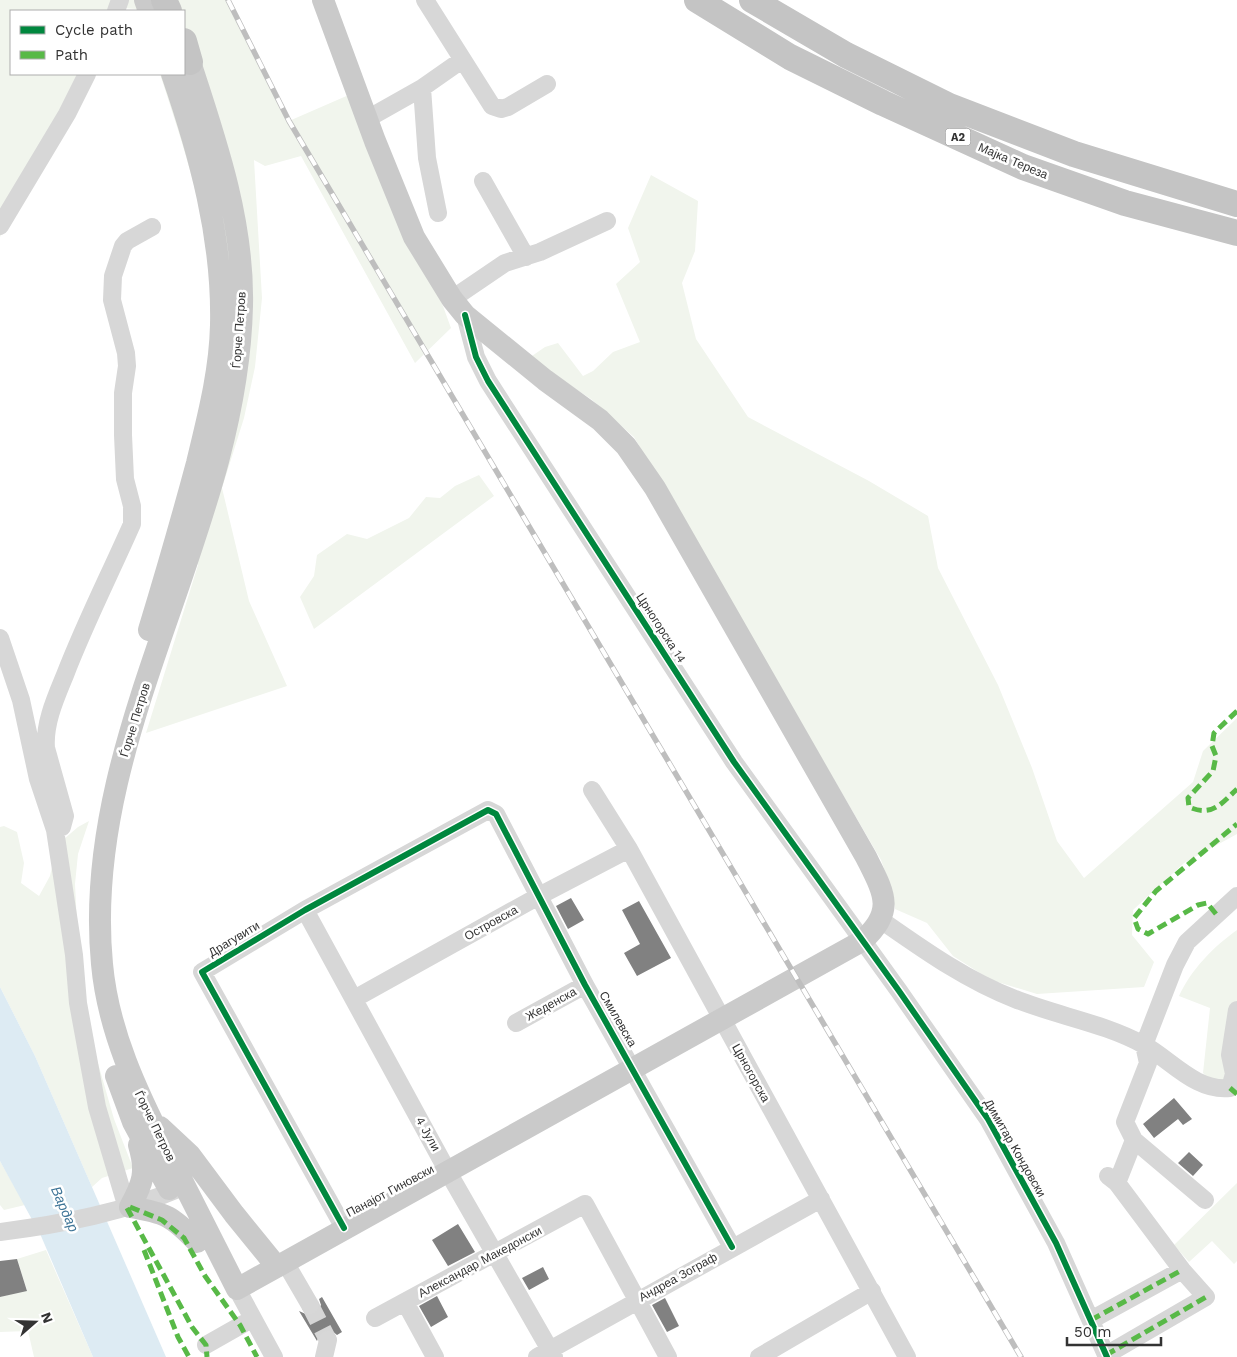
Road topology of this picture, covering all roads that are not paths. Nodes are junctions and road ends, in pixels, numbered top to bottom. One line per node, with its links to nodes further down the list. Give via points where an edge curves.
1 (323, 0): 10 (main road)
2 (697, 0): 17 (highway, Мајка Тереза / A2, via 790,56 1023,167 1125,203)
3 (752, 0): 12 (highway, A2, via 846,55 950,106 1074,154)
4 (427, 1): 5 (street)
5 (462, 60): 8 (street, via 488,103 496,108 508,107); 9 (street)
6 (185, 63): 37 (main road, Ѓорче Петров, via 212,130 230,196 240,255 242,306 236,374 221,444 121,765 104,845 99,886 102,966 109,1009)
7 (86, 75): 15 (street)
8 (547, 84)
9 (422, 88): 10 (street); 13 (street, via 426,158)
10 (367, 118): 19 (main road, via 414,237)
11 (483, 181): 18 (street)
12 (1237, 204)
13 (438, 213)
14 (607, 221): 18 (street)
15 (0, 226)
16 (152, 227): 23 (street, via 123,246 113,276 112,300 126,353 123,393 125,479 133,516 78,642 47,730 46,748 66,816 62,827)
17 (1237, 233)
18 (526, 257): 19 (street, via 505,263)
19 (459, 307): 28 (main road, via 545,380 600,420 631,453 866,857 879,884 884,905); 29 (street, Црногорска 14, via 476,357 501,401 734,762)
20 (0, 638): 23 (street, via 21,700 38,779)
21 (592, 790): 24 (street, Црногорска)
22 (482, 813): 25 (street, Смилевска, via 488,810 496,814); 27 (street, Драгувити)
23 (55, 830): 43 (street, via 78,1003 97,1107)
24 (629, 849): 25 (street, Островска); 33 (street, Црногорска)
25 (539, 896): 30 (street, Смилевска); 31 (street, Островска)
26 (1237, 896): 35 (street, via 1187,942)
27 (305, 910): 31 (street, 4 Јули); 44 (street, Драгувити, via 202,972)
28 (881, 920): 29 (main road, Панајот Гиновски); 35 (street, via 946,965 979,983 1014,999 1118,1033)
29 (862, 941): 33 (main road, Панајот Гиновски); 57 (street, Димитар Кондовски, via 988,1119 1056,1243)
30 (585, 985): 34 (street, Жеденска); 36 (street, Смилевска)
31 (354, 999): 39 (street, 4 Јули)
32 (1237, 1010): 35 (street, via 1230,1055 1234,1074 1230,1088 1220,1089 1196,1082)
33 (721, 1020): 36 (main road, Панајот Гиновски); 41 (street, Црногорска)
34 (516, 1023)
35 (1144, 1046): 38 (street, via 1148,1063 1125,1122)
36 (633, 1068): 39 (main road, Панајот Гиновски); 47 (street, Смилевска)
37 (142, 1121): 40 (main road, Ѓорче Петров); 43 (main road, via 143,1182); 49 (main road, via 190,1154 234,1214)
38 (1134, 1140): 42 (street); 50 (street, via 1112,1180)
39 (448, 1172): 44 (main road, Панајот Гиновски); 48 (street, 4 Јули)
40 (178, 1190): 43 (street); 46 (main road, Ѓорче Петров); 51 (main road, Ѓорче Петров)
41 (821, 1199): 47 (street, Андреа Зограф); 52 (street, Црногорска)
42 (1205, 1200)
43 (125, 1208): 45 (street, via 62,1223); 46 (main road, via 149,1210 177,1221)
44 (344, 1228): 49 (main road, Панајот Гиновски)
45 (0, 1232)
46 (197, 1242): 51 (main road, Ѓорче Петров)
47 (732, 1247): 53 (street, Андреа Зограф)
48 (495, 1254): 53 (street, Αлександар Македонски, via 585,1204); 54 (street, Αлександар Македонски); 60 (street, 4 Јули)
49 (281, 1264): 51 (main road, Панајот Гиновски); 55 (street)
50 (1182, 1270): 57 (street); 61 (street, via 1206,1297)
51 (232, 1291): 58 (street, Ѓорче Петров); 63 (street, Ѓорче Петров)
52 (872, 1291): 66 (street); 67 (street, Црногорска)
53 (637, 1299): 60 (street, Андреа Зограф); 65 (street)
54 (406, 1302): 56 (street, Αлександар Македонски); 64 (street)
55 (310, 1305)
56 (375, 1318)
57 (1091, 1320): 61 (street, Димитар Кондовски)
58 (243, 1324): 59 (street); 62 (street, Ѓорче Петров)
59 (206, 1345)
60 (547, 1355)
61 (1106, 1356)
62 (261, 1357)
63 (274, 1357)
64 (435, 1357)
65 (668, 1357)
66 (759, 1357)
67 (907, 1357)

